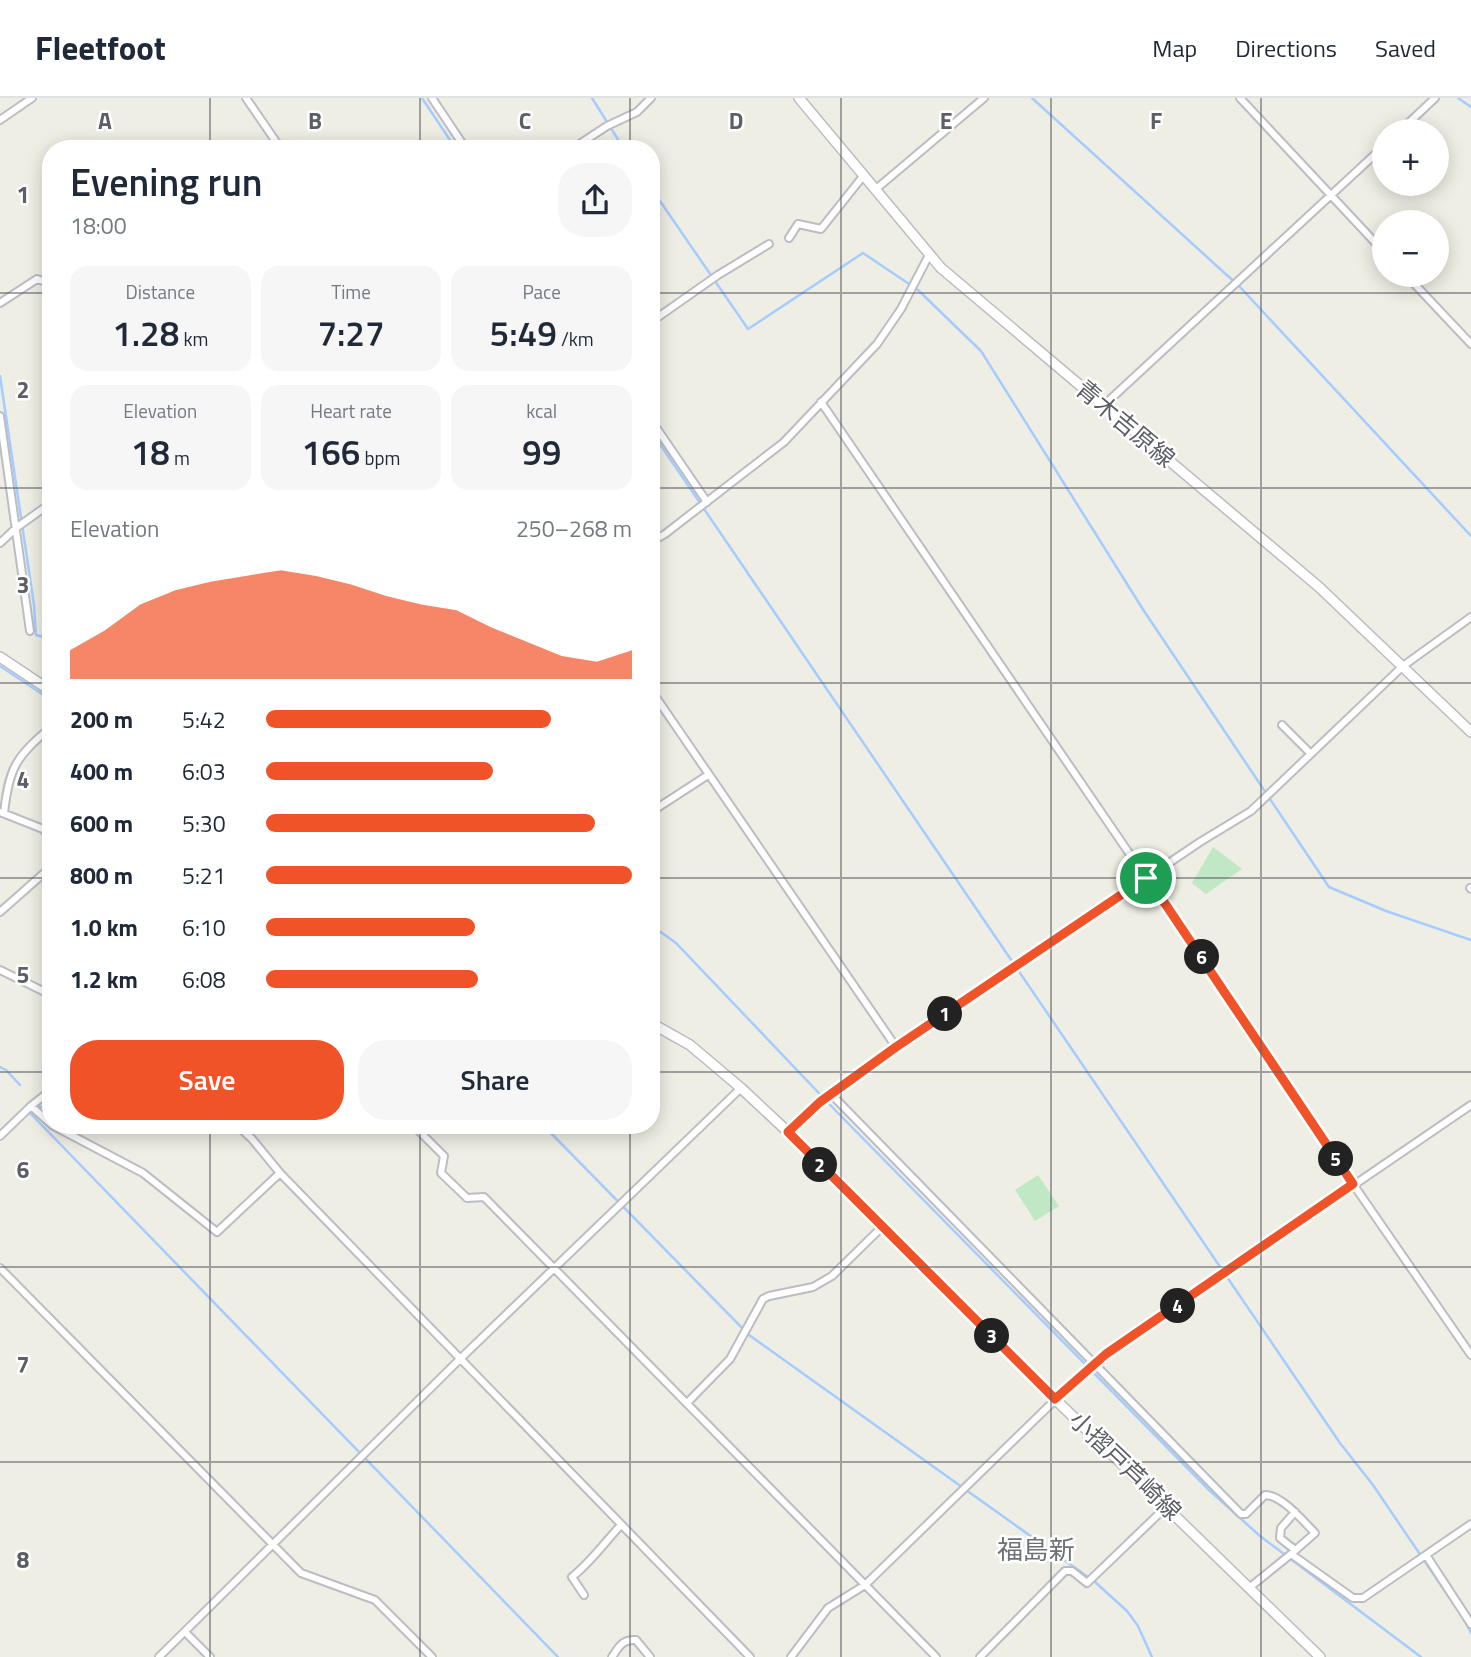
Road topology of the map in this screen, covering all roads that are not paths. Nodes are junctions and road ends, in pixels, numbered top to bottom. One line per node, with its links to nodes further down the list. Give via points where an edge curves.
1 (32, 98): 10 (street)
2 (246, 98): 11 (street)
3 (432, 98): 12 (street)
4 (651, 98): 13 (street, via 637,112)
5 (799, 98): 15 (main road, 青木吉原線)
6 (984, 98): 16 (street)
7 (1240, 98): 17 (street)
8 (1436, 98): 9 (street)
9 (1413, 119)
10 (0, 120)
11 (275, 140)
12 (460, 140)
13 (586, 140)
14 (1372, 157): 17 (street)
15 (864, 175): 16 (main road, 青木吉原線); 18 (street, via 821,229 798,224)
16 (876, 189): 21 (main road, 青木吉原線)
17 (1331, 195): 19 (street); 28 (street)
18 (789, 238)
19 (1372, 239)
20 (769, 244): 25 (street)
21 (929, 255): 27 (street, via 877,344); 28 (main road, 青木吉原線)
22 (42, 281): 24 (street, via 37,279)
23 (1417, 287): 26 (street)
24 (0, 303)
25 (660, 316)
26 (1471, 344)
27 (821, 402): 33 (street, via 784,442); 53 (street)
28 (1103, 407): 41 (main road, 青木吉原線, via 1319,587)
29 (0, 416): 32 (street)
30 (660, 433): 33 (street)
31 (0, 485): 32 (street)
32 (10, 490): 35 (street)
33 (707, 502): 36 (street)
34 (42, 509): 35 (street)
35 (16, 527): 37 (street); 39 (street)
36 (660, 536)
37 (0, 543)
38 (1471, 617): 41 (street)
39 (30, 631)
40 (0, 657): 42 (main road)
41 (1403, 666): 45 (main road, 青木吉原線); 47 (street)
42 (42, 685)
43 (660, 703): 48 (street)
44 (1282, 725): 47 (street)
45 (1471, 732)
46 (42, 735): 50 (street, via 23,751 8,781)
47 (1310, 753): 53 (street, via 1251,811)
48 (708, 775): 49 (street); 58 (street)
49 (660, 806)
50 (2, 812): 51 (street)
51 (42, 829)
52 (42, 875): 54 (street)
53 (1146, 878): 58 (street); 71 (street)
54 (0, 912)
55 (0, 970): 56 (street)
56 (42, 991)
57 (660, 1028): 59 (main road, 小摺戸芦崎線, via 690,1045)
58 (896, 1047): 60 (street)
59 (741, 1088): 65 (main road, 小摺戸芦崎線); 74 (street)
60 (831, 1094): 65 (street); 77 (street)
61 (42, 1097): 62 (street)
62 (31, 1105): 64 (street); 69 (street)
63 (1471, 1105): 71 (street)
64 (42, 1116)
65 (788, 1132): 72 (main road, 小摺戸芦崎線)
66 (68, 1134): 70 (street, via 143,1173 217,1232)
67 (245, 1134): 70 (street)
68 (422, 1134): 74 (street, via 444,1156 441,1173 467,1198 484,1197)
69 (0, 1136)
70 (279, 1173): 76 (street)
71 (1353, 1184): 75 (street); 77 (street)
72 (882, 1227): 78 (main road, 小摺戸芦崎線); 79 (street, via 832,1276 813,1287 763,1299 730,1359)
73 (0, 1268): 84 (street)
74 (553, 1268): 76 (street); 79 (street)
75 (1471, 1355)
76 (460, 1359): 83 (street); 84 (street)
77 (1092, 1364): 78 (street); 81 (street, via 1241,1514 1265,1495)
78 (1055, 1399): 80 (main road, 小摺戸芦崎線); 87 (street)
79 (687, 1403): 87 (street)
80 (1166, 1507): 88 (main road, 小摺戸芦崎線); 100 (street, via 1087,1583 1065,1571)
81 (1295, 1512): 85 (street, via 1281,1528 1280,1538); 85 (street, via 1314,1533)
82 (1471, 1524): 86 (street)
83 (621, 1525): 89 (street, via 591,1562 572,1577); 97 (street)
84 (275, 1544): 91 (street); 94 (street, via 301,1573 375,1600)
85 (1293, 1552): 86 (street, via 1353,1598 1363,1598); 88 (street)
86 (1426, 1555): 90 (street)
87 (865, 1585): 98 (street, via 828,1608); 99 (street)
88 (1249, 1588): 101 (main road, 小摺戸芦崎線)
89 (584, 1595)
90 (1471, 1624)
91 (185, 1632): 92 (street); 93 (street)
92 (159, 1657)
93 (210, 1657)
94 (432, 1657)
95 (612, 1657): 96 (street, via 620,1643 630,1639)
96 (650, 1657)
97 (750, 1657)
98 (791, 1657)
99 (936, 1657)
100 (979, 1657)
101 (1320, 1657)

